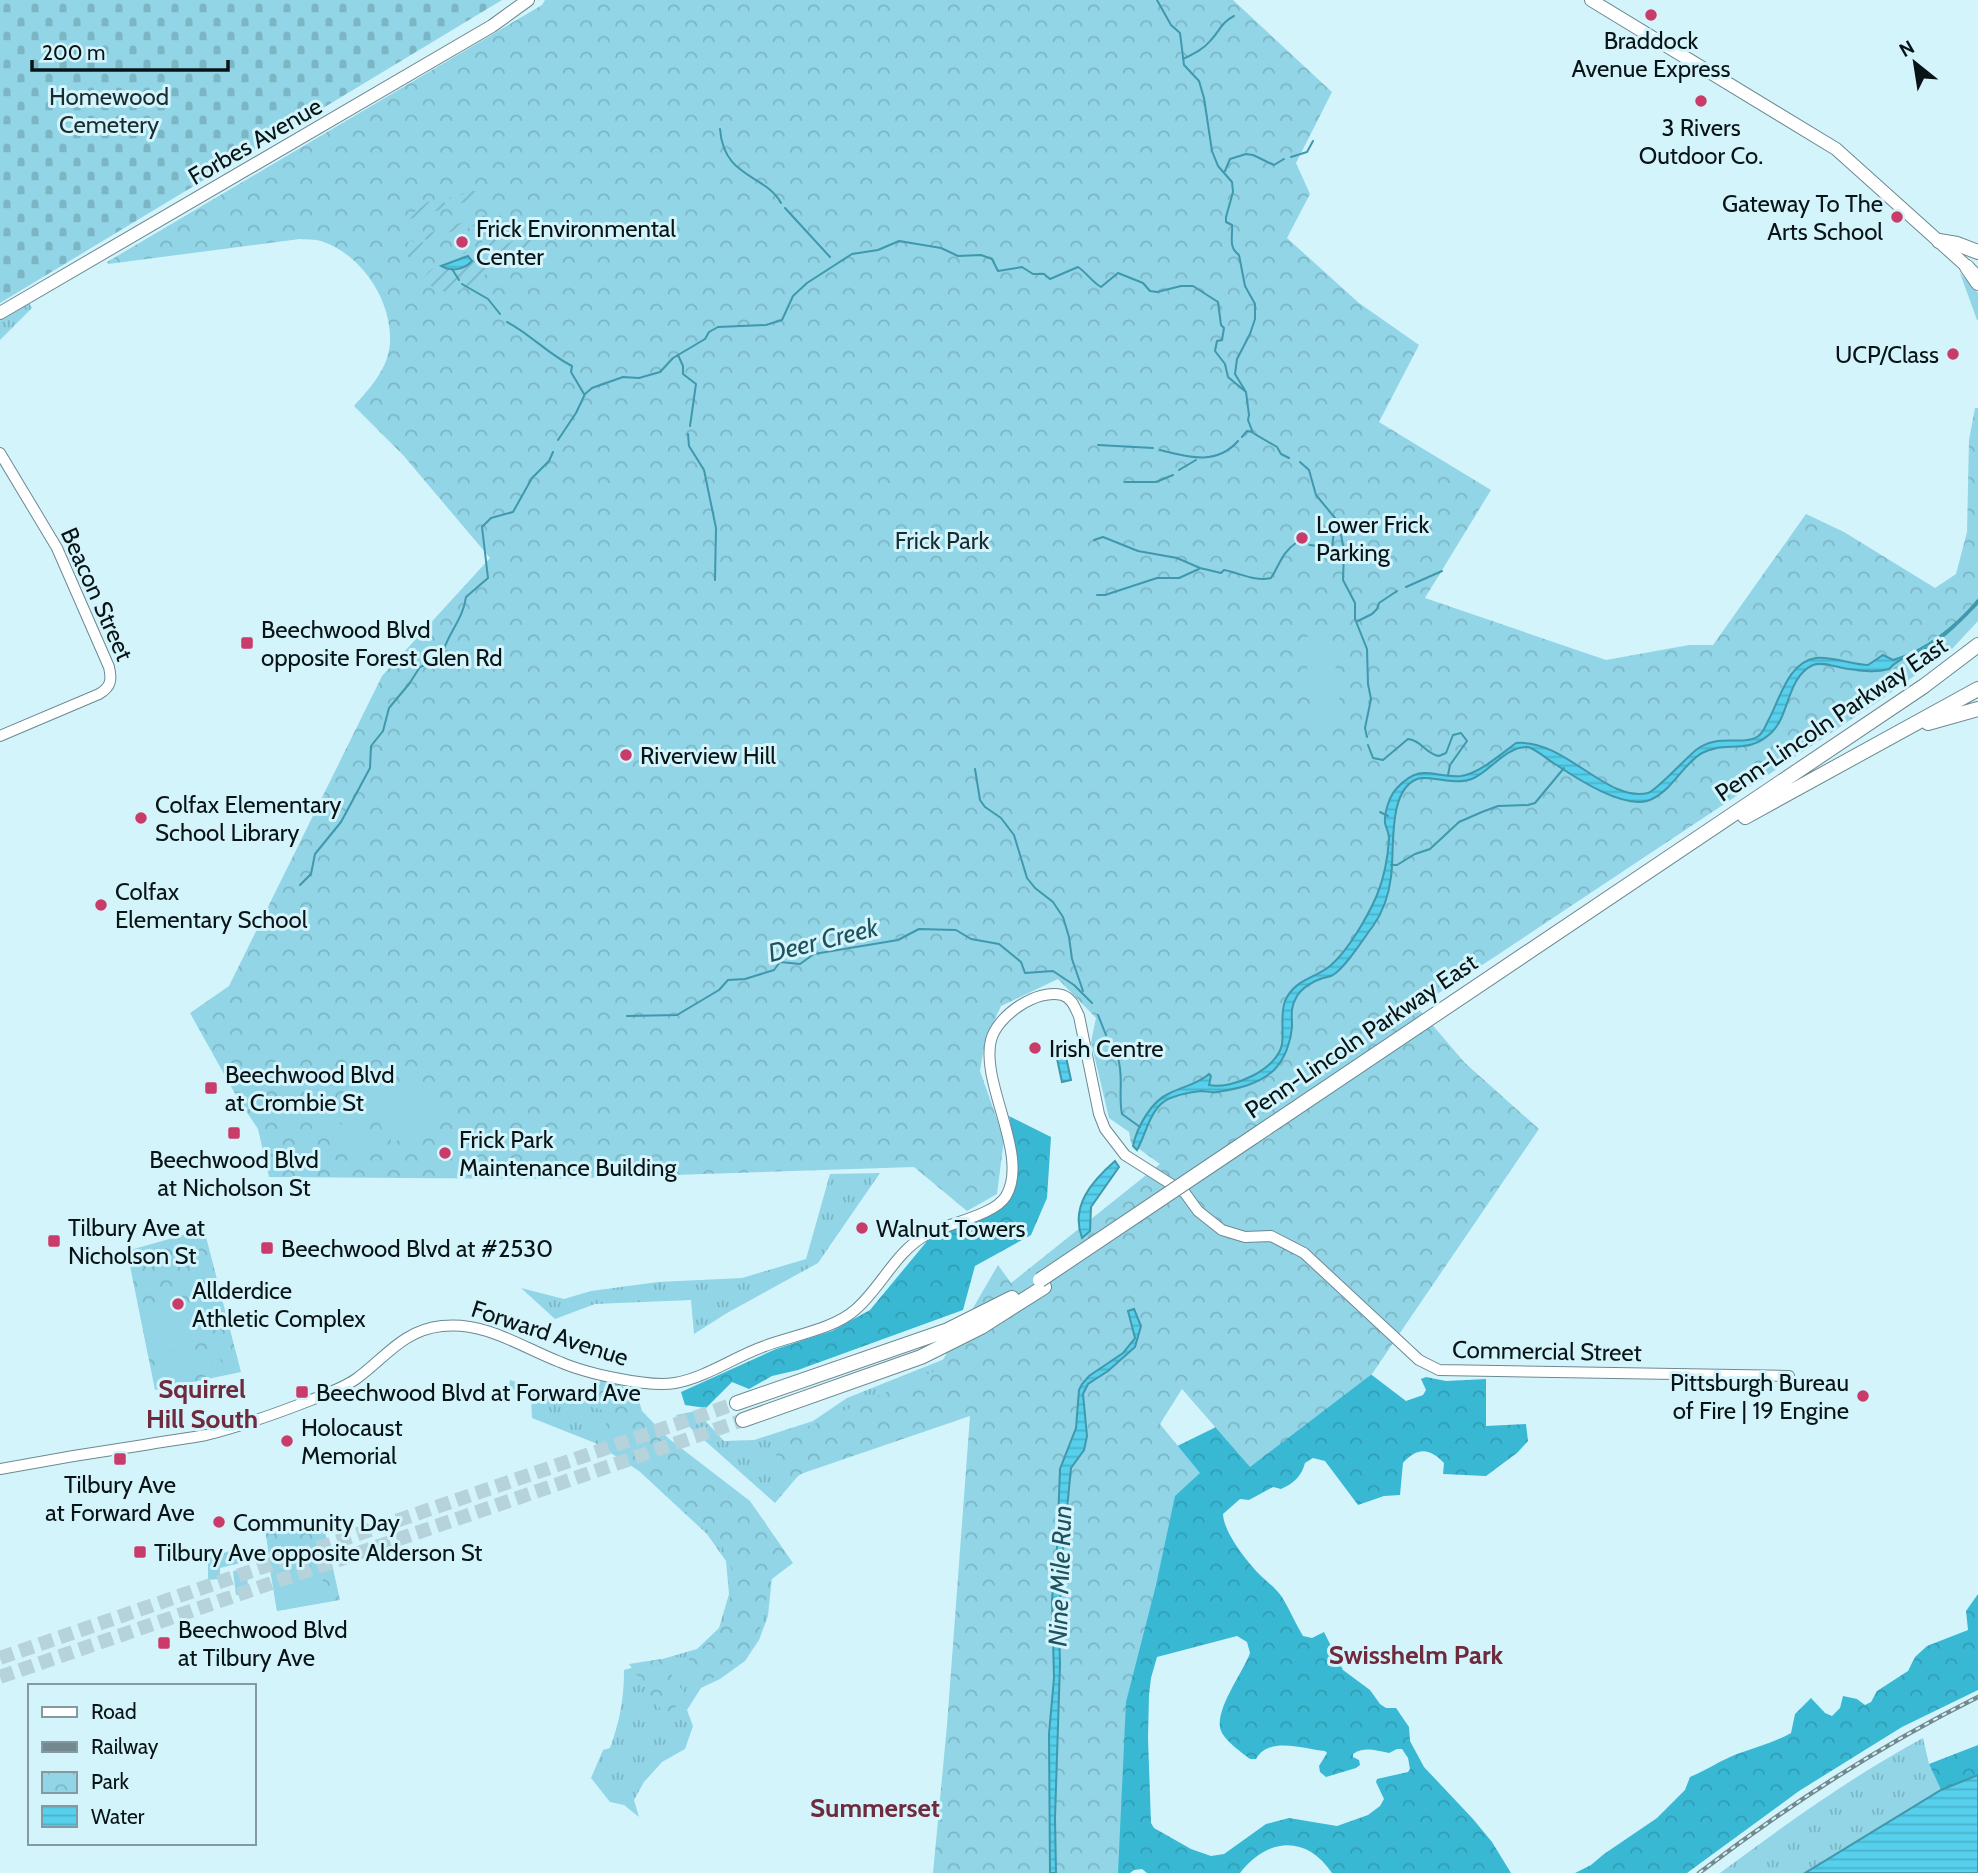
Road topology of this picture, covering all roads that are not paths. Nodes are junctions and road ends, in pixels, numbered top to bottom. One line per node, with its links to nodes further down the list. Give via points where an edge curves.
1 (528, 0): 7 (main road, Forbes Avenue, via 492,26)
2 (1591, 0): 3 (main road, via 1836,149)
3 (1939, 242): 4 (highway); 5 (main road)
4 (1978, 252)
5 (1973, 272): 6 (highway)
6 (1978, 283)
7 (0, 313)
8 (0, 453): 16 (main road, Beacon Street, via 57,548 111,677 99,694)
9 (1978, 635): 13 (highway)
10 (1978, 645): 13 (highway, Penn-Lincoln Parkway East)
11 (1978, 656): 17 (highway, Penn-Lincoln Parkway East)
12 (1978, 689): 15 (highway)
13 (1906, 698): 19 (highway, Penn-Lincoln Parkway East)
14 (1978, 709): 15 (highway)
15 (1897, 734): 17 (highway)
16 (0, 736)
17 (1745, 817): 19 (highway, Penn-Lincoln Parkway East)
18 (1072, 1002): 21 (main road, Commercial Street, via 1079,1016 1099,1114 1125,1155 1185,1193 1198,1211 1222,1230 1245,1237 1272,1236 1304,1253 1428,1366 1439,1370); 24 (main road, Forward Avenue, via 1063,995 1031,1001 1006,1016 992,1035 989,1066 1011,1159 1011,1182 1005,1197 995,1207 928,1233 910,1245 854,1311 837,1322 761,1347 676,1383 647,1385 563,1364 478,1327 438,1326 405,1337 354,1381 247,1422 206,1434)
19 (1255, 1141): 20 (highway, Penn-Lincoln Parkway East, bridge)
20 (1042, 1284): 22 (highway, Penn-Lincoln Parkway East, via 948,1330); 23 (highway, Penn-Lincoln Parkway East, via 981,1327 921,1357)
21 (1789, 1376)
22 (737, 1403)
23 (743, 1420)
24 (0, 1469)

